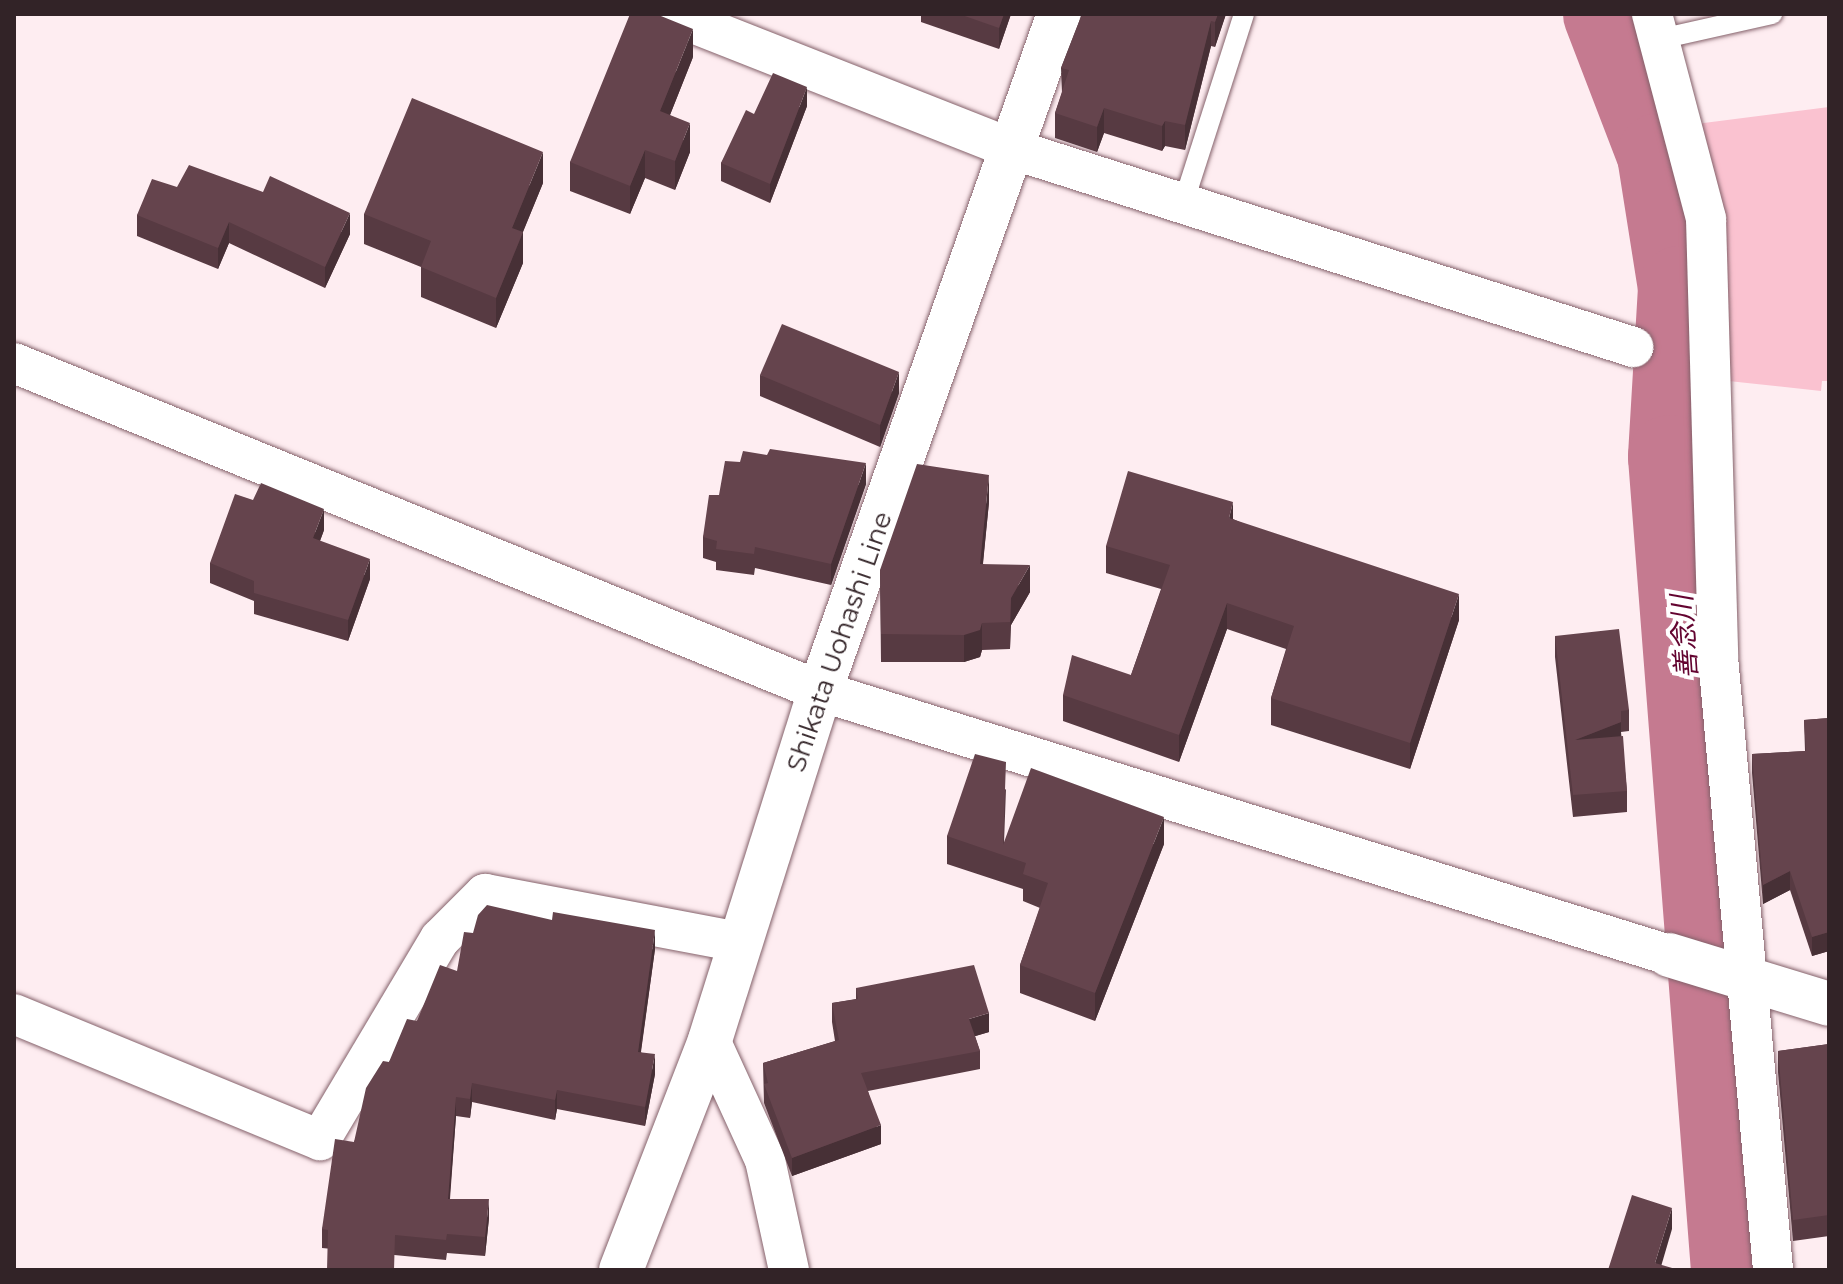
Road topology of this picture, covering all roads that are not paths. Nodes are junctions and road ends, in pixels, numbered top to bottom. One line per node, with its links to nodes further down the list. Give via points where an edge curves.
1 (670, 14): 6 (street)
2 (1059, 14): 6 (main road, Shikata Uohashi Line)
3 (1244, 14): 7 (lane)
4 (1772, 14): 5 (lane)
5 (1656, 27): 13 (street, via 1706,219 1718,657 1741,933)
6 (1015, 150): 7 (street); 10 (main road, Shikata Uohashi Line)
7 (1184, 201): 8 (street)
8 (1633, 347)
9 (14, 363): 10 (street)
10 (820, 691): 11 (main road, Shikata Uohashi Line); 12 (street)
11 (740, 942): 15 (street, via 485,894 440,939 320,1140); 16 (main road, Shikata Uohashi Line)
12 (1669, 955): 13 (main road)
13 (1750, 978): 14 (main road); 19 (street, via 1750,1035)
14 (1829, 1004)
15 (14, 1014)
16 (710, 1040): 17 (main road, Shikata Uohashi Line); 18 (street, via 765,1160)
17 (621, 1270)
18 (789, 1270)
19 (1773, 1270)

